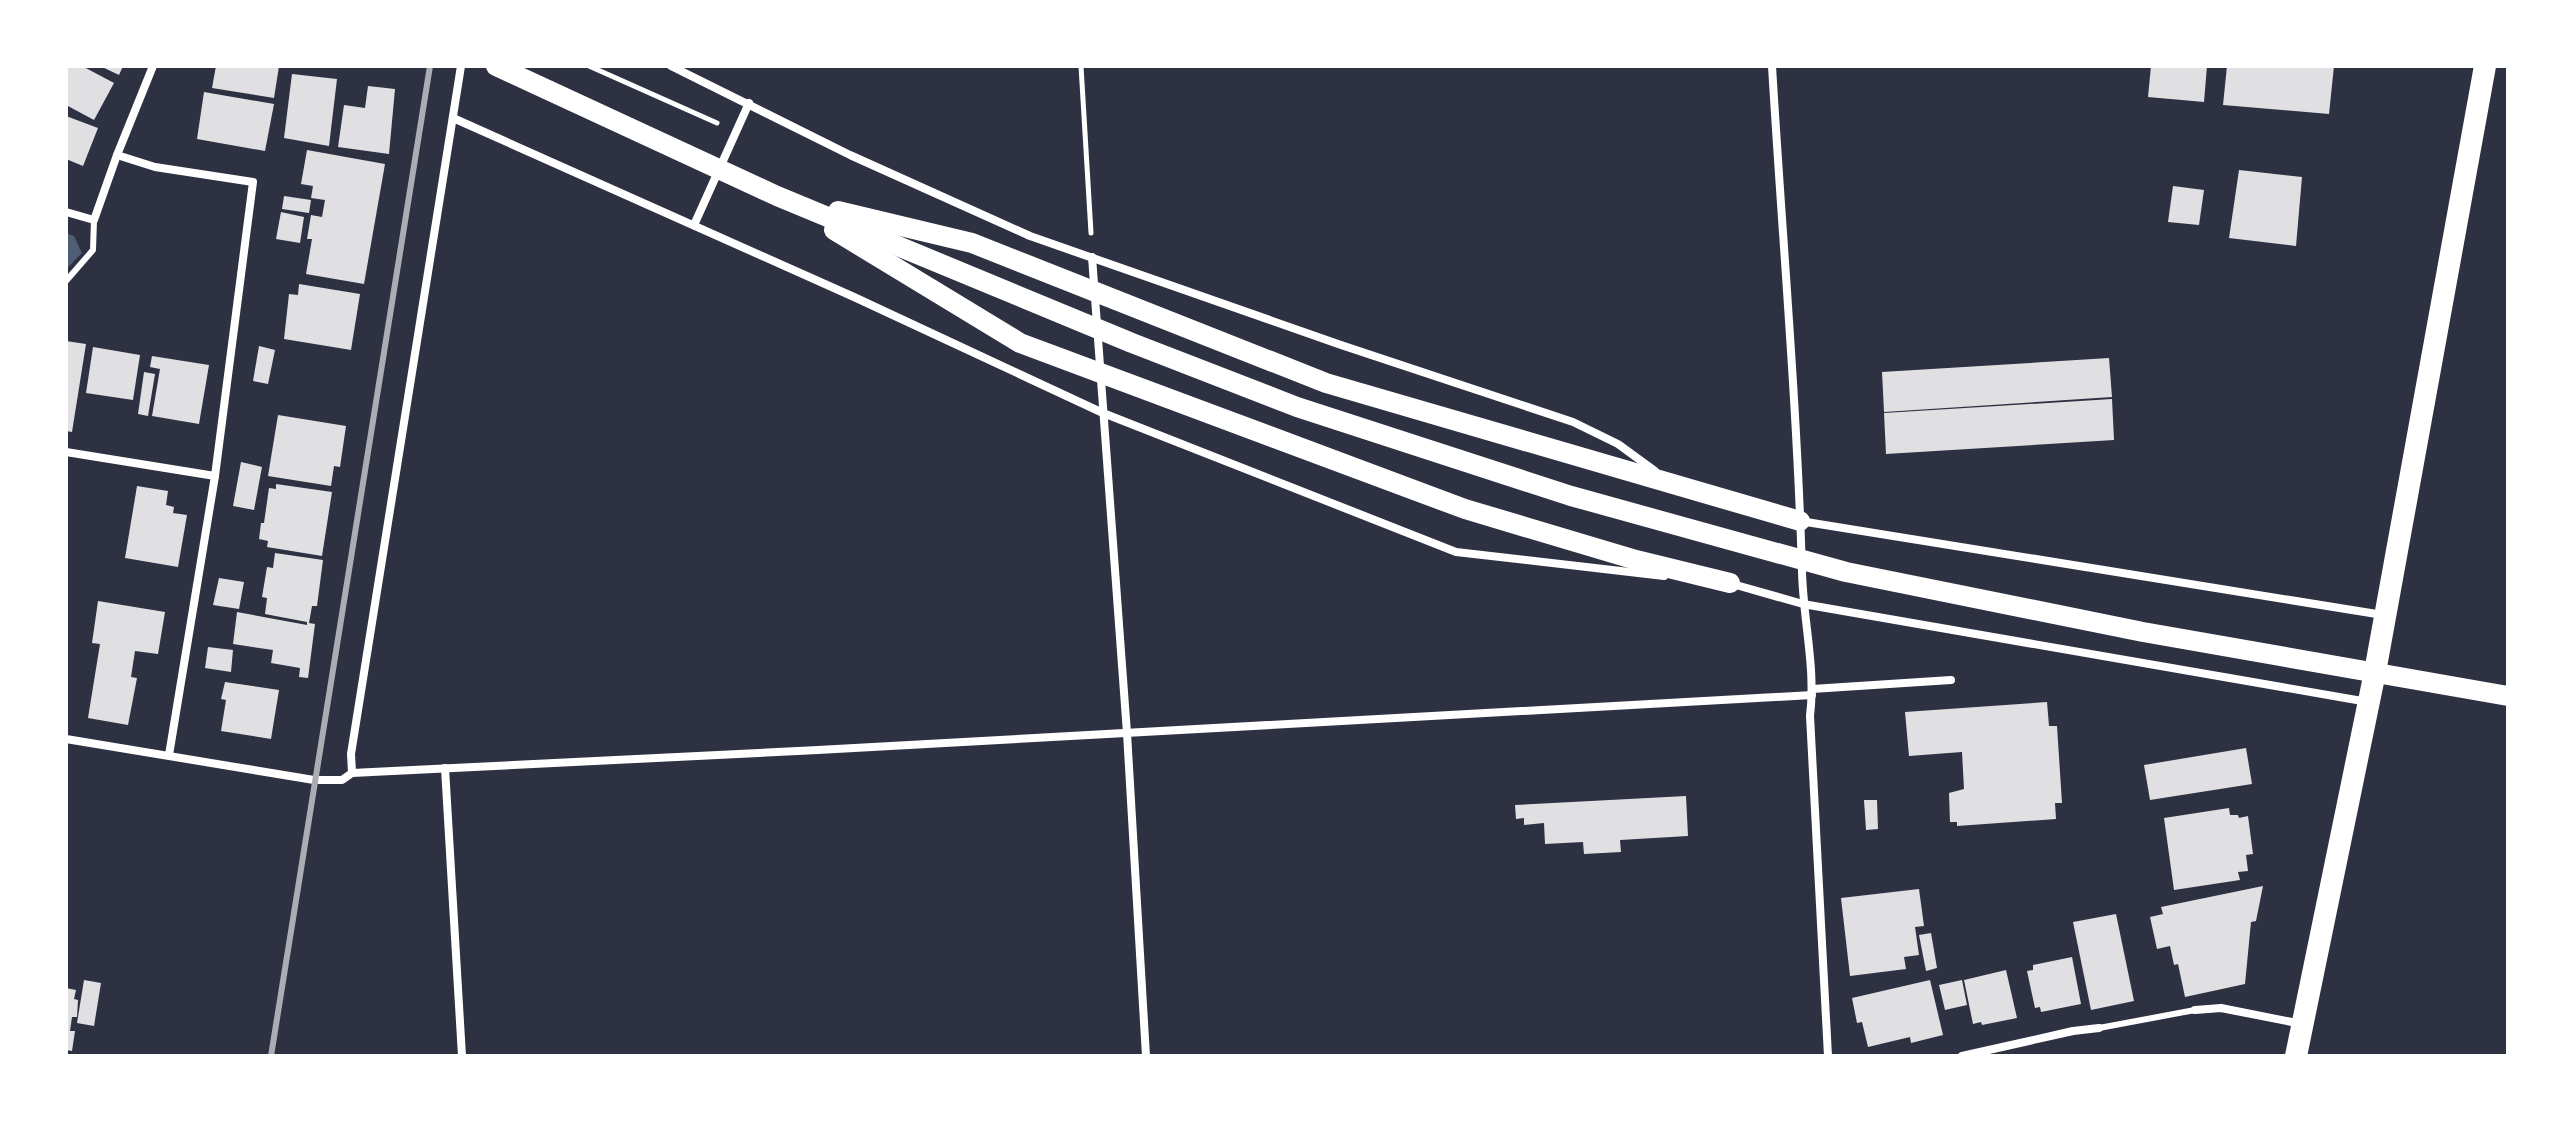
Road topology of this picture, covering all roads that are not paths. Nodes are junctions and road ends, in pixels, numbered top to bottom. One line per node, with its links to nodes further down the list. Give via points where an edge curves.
1 (153, 66): 9 (street)
2 (461, 66): 8 (street)
3 (496, 66): 10 (main road)
4 (671, 66): 7 (street)
5 (1772, 66): 20 (street)
6 (2485, 66): 23 (highway)
7 (749, 103): 13 (street); 14 (street, via 947,199)
8 (453, 118): 13 (street); 33 (street)
9 (117, 155): 12 (street); 18 (street, via 155,167 253,182)
10 (777, 196): 19 (main road, via 972,243 1326,383); 21 (main road, via 1020,343 1465,509); 24 (main road, via 1297,407 1571,496 1846,572)
11 (66, 212): 12 (street)
12 (94, 220): 15 (lane, via 93,250)
13 (694, 225): 16 (street)
14 (1092, 257): 16 (street); 19 (street, via 1573,422 1618,444)
15 (66, 281)
16 (1103, 413): 21 (street, via 1456,552); 29 (street)
17 (66, 452): 18 (street)
18 (215, 476): 31 (street)
19 (1672, 484): 20 (main road)
20 (1800, 521): 22 (street); 23 (street)
21 (1730, 583): 22 (street)
22 (1803, 604): 26 (street); 28 (street)
23 (2383, 615): 24 (highway)
24 (2375, 672): 27 (main road); 28 (highway)
25 (1951, 680): 26 (street)
26 (1812, 692): 29 (street); 39 (street)
27 (2500, 695)
28 (2368, 702): 35 (highway)
29 (1127, 733): 32 (street); 38 (street)
30 (66, 739): 31 (street)
31 (169, 755): 33 (street, via 314,780 342,780)
32 (445, 768): 33 (street); 37 (street)
33 (352, 773)
34 (2195, 1010): 35 (street, via 2221,1008); 36 (lane)
35 (2303, 1024): 41 (highway)
36 (2099, 1028): 40 (street)
37 (462, 1056)
38 (1146, 1056)
39 (1828, 1056)
40 (1962, 1056)
41 (2296, 1056)

